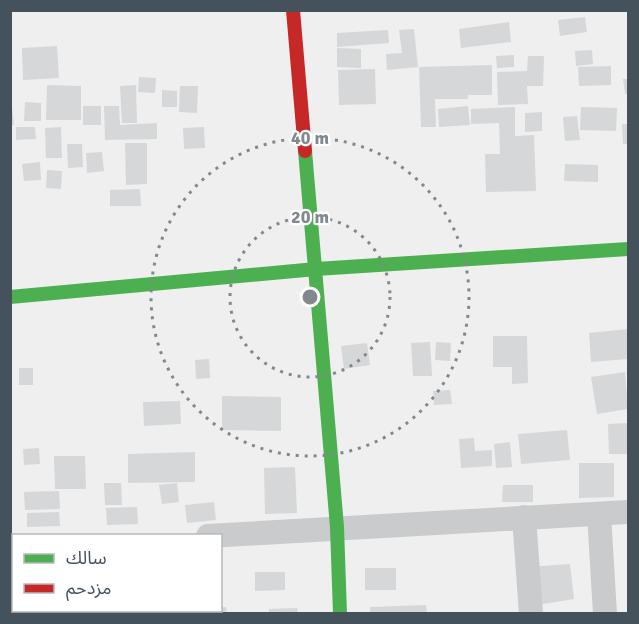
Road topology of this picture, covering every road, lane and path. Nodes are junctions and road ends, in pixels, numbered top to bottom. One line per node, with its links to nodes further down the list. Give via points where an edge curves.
1 (293, 10): 3 (street)
2 (628, 249): 3 (street)
3 (316, 268): 4 (street); 8 (street)
4 (10, 297)
5 (628, 513): 6 (street)
6 (599, 514): 7 (street); 12 (street)
7 (524, 517): 8 (street); 11 (street)
8 (337, 528): 9 (street); 10 (street)
9 (222, 535)
10 (340, 614)
11 (531, 614)
12 (605, 614)

